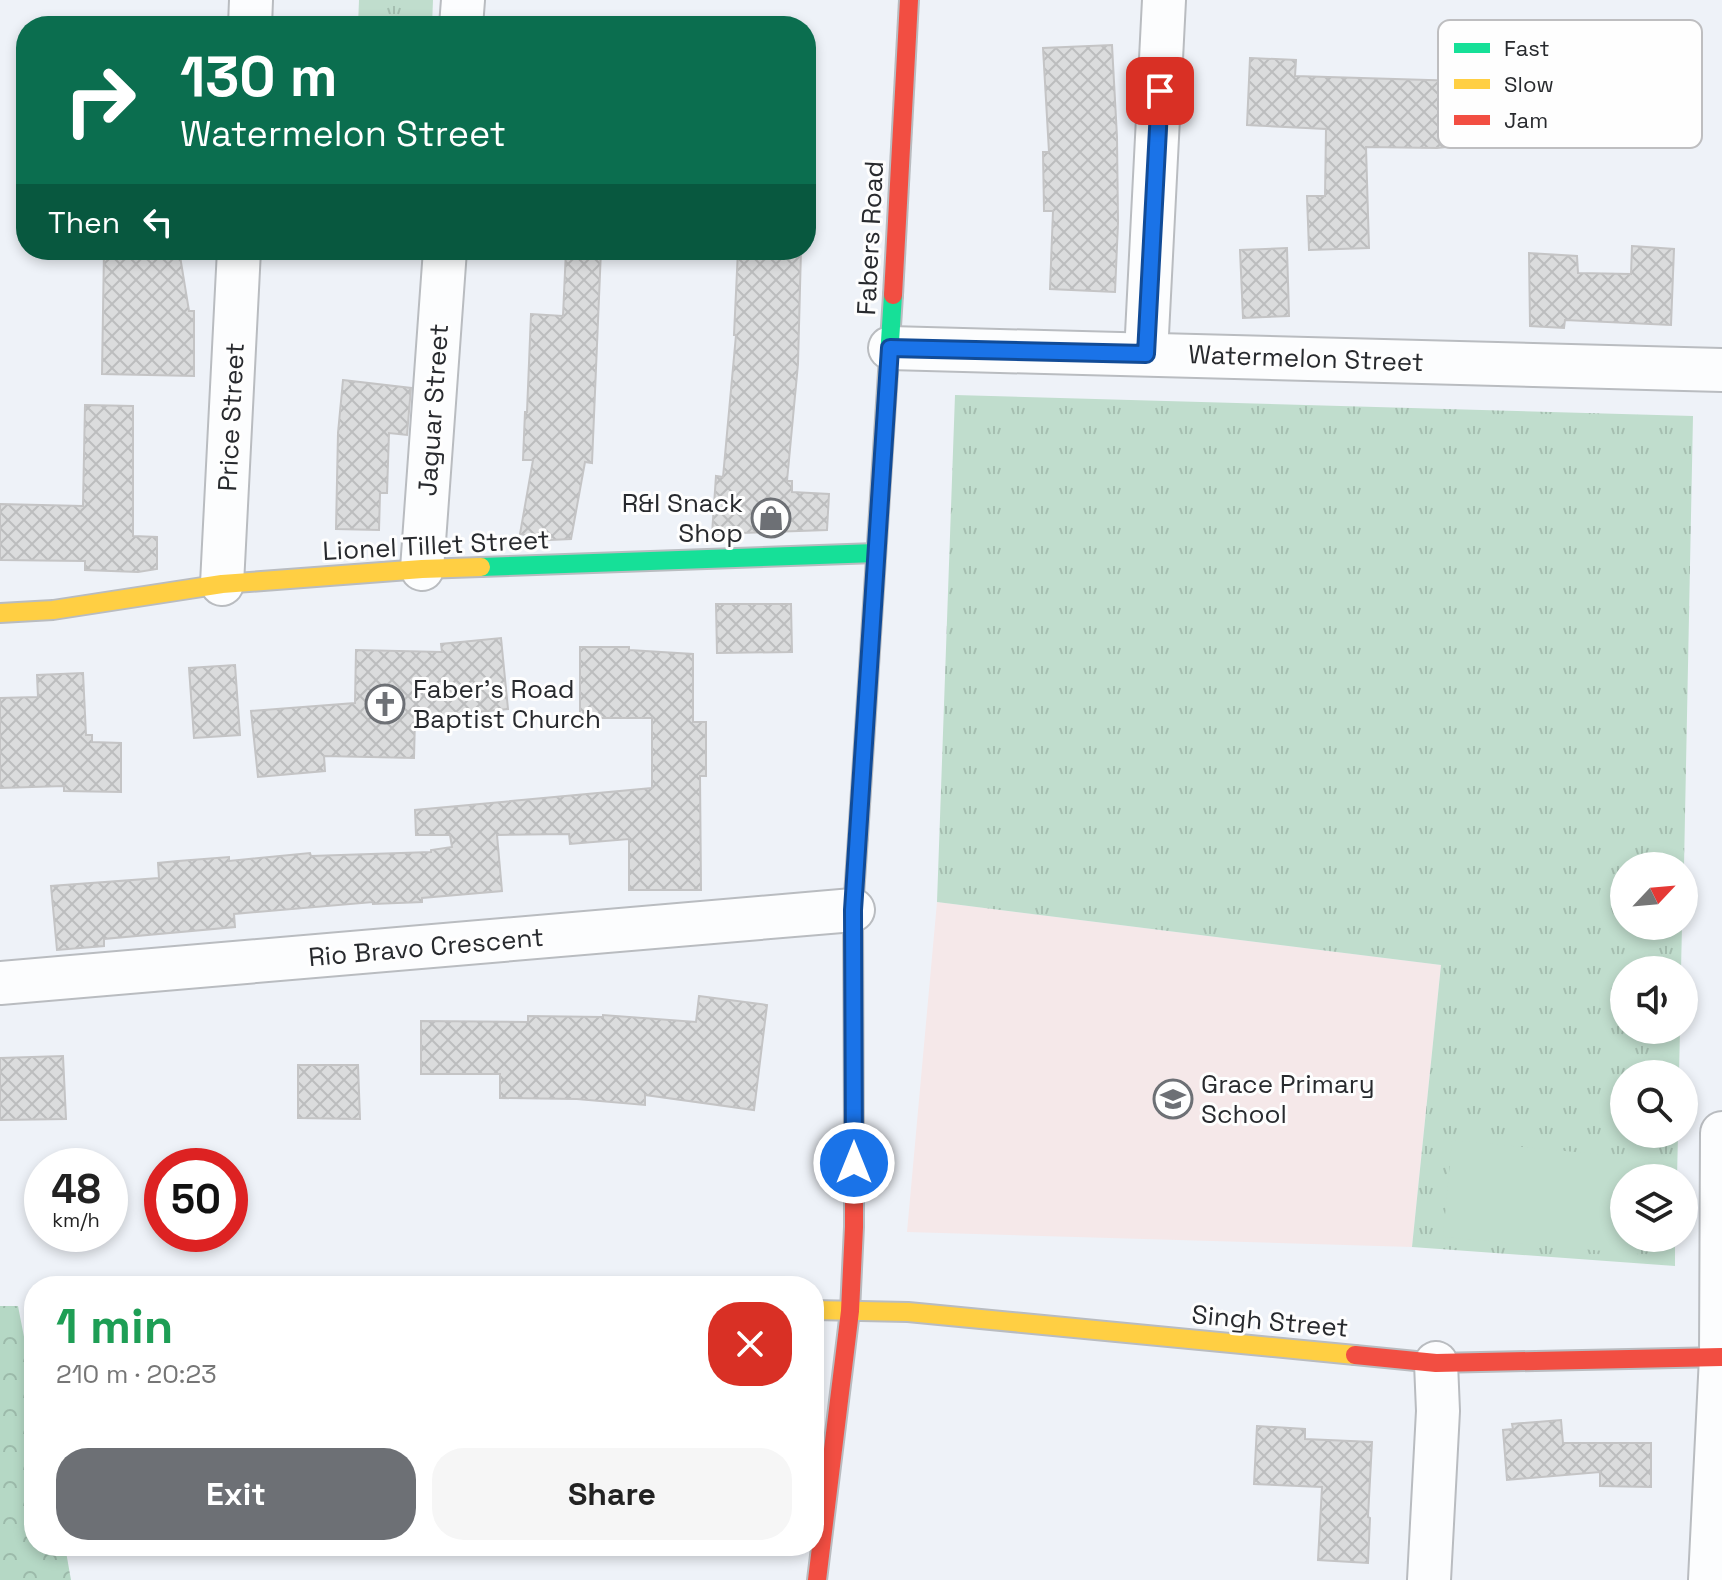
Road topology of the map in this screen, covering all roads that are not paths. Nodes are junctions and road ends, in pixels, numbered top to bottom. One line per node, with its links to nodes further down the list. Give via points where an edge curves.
1 (909, 0): 5 (street, Fabers Road)
2 (1164, 0): 6 (street)
3 (238, 260): 10 (street, Price Street)
4 (444, 260): 9 (street, Jaguar Street)
5 (890, 348): 6 (street, Watermelon Street); 8 (street, Fabers Road)
6 (1146, 354): 7 (street, Watermelon Street)
7 (1722, 370)
8 (876, 553): 9 (street, Lionel Tillet Street); 12 (street, Fabers Road)
9 (422, 569): 10 (street, Lionel Tillet Street)
10 (222, 584): 11 (street, Lionel Tillet Street)
11 (0, 613)
12 (853, 910): 13 (street, Rio Bravo Crescent); 16 (street, Fabers Road)
13 (0, 983)
14 (1722, 1133): 17 (street)
15 (824, 1310): 16 (street, Singh Street)
16 (850, 1311): 18 (street, Singh Street, via 908,1312); 19 (street, Fabers Road)
17 (1722, 1357): 18 (street, Singh Street); 23 (street)
18 (1436, 1363): 22 (street)
19 (824, 1523)
20 (820, 1556): 21 (street, Fabers Road)
21 (817, 1580)
22 (1429, 1580)
23 (1710, 1580)

